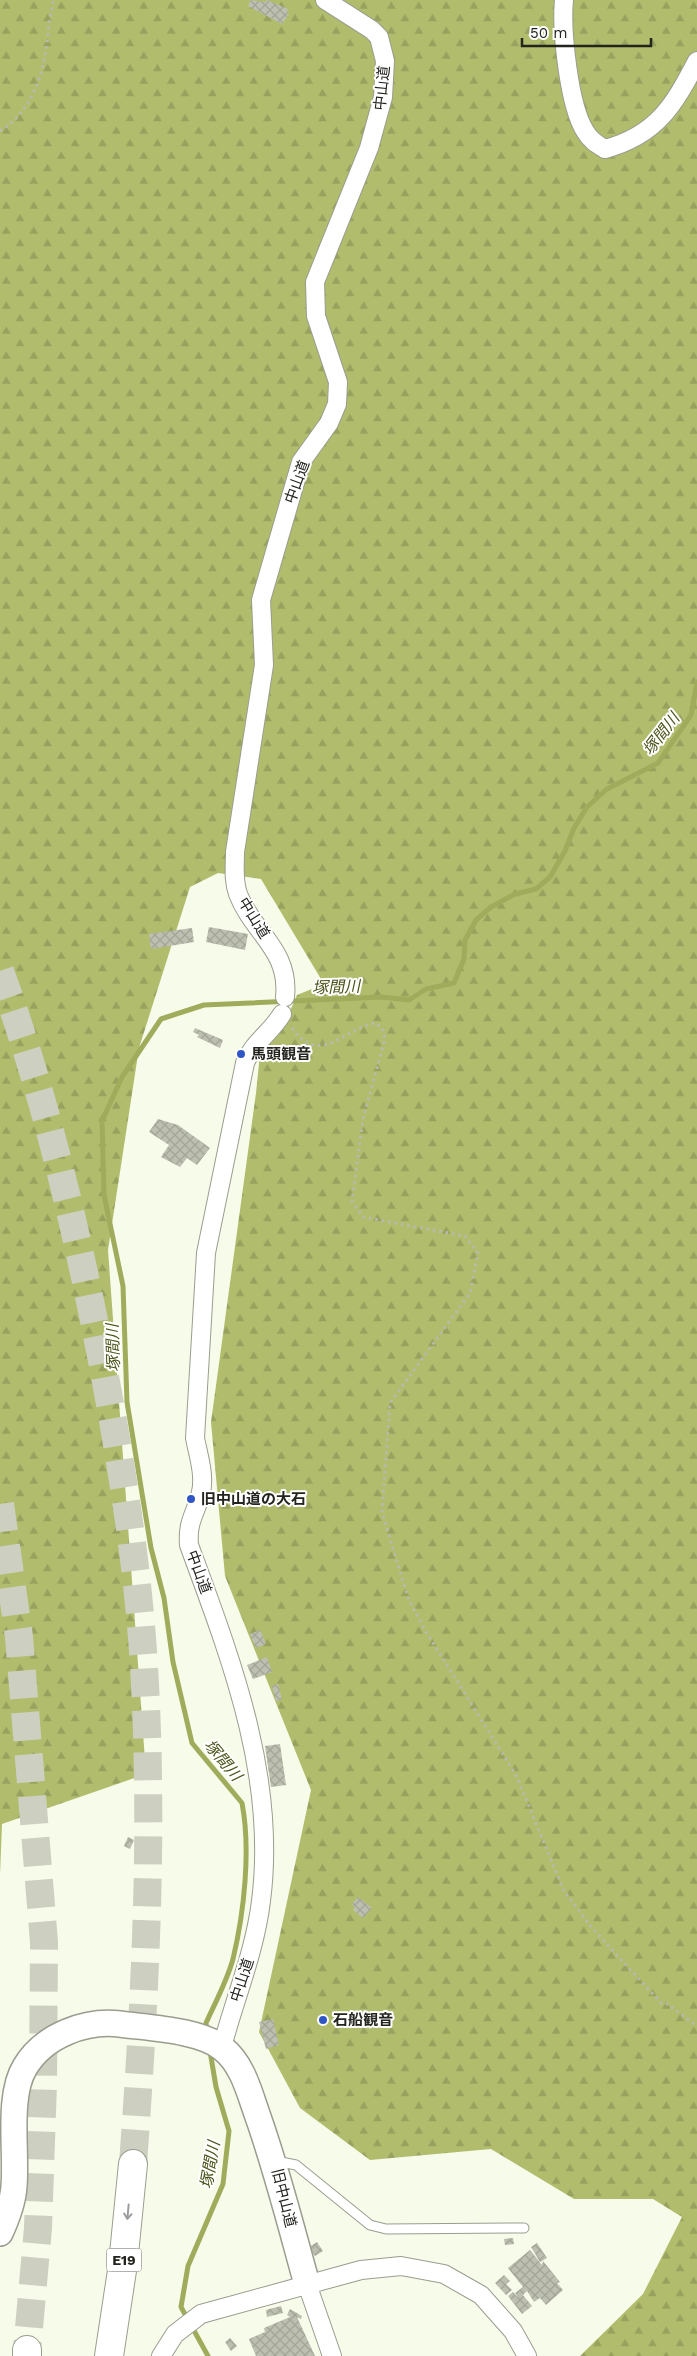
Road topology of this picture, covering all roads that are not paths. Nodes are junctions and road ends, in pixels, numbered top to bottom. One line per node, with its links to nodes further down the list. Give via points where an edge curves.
1 (325, 0): 4 (street, 中山道, via 372,30 378,37 385,61 377,126 315,282 316,316 338,382 337,404 329,423 301,462 261,600 264,665 235,852 234,876 243,905 284,968 284,1006 276,1024 256,1042 245,1063 206,1253 195,1438 201,1467 201,1491 188,1529 189,1545 229,1658 261,1782 265,1852 261,1901 251,1955)
2 (564, 0): 3 (street, via 562,20 575,112 591,140 605,148 623,144 663,117 677,99)
3 (697, 61)
4 (221, 2047): 5 (street, 旧中山道, via 234,2060 245,2080); 8 (street, via 175,2030 110,2023 77,2028 55,2037 24,2067 18,2088 14,2113 14,2187)
5 (274, 2160): 7 (lane, via 296,2165 370,2225 386,2229); 9 (street, 旧中山道)
6 (133, 2164): 10 (highway, E19, one-way to 10)
7 (524, 2228)
8 (0, 2233)
9 (307, 2284): 11 (street, via 201,2314 175,2334); 12 (street, 旧中山道); 13 (street, via 381,2267 408,2267 444,2274 481,2295 513,2332)
10 (109, 2356)
11 (161, 2356)
12 (332, 2356)
13 (527, 2356)

